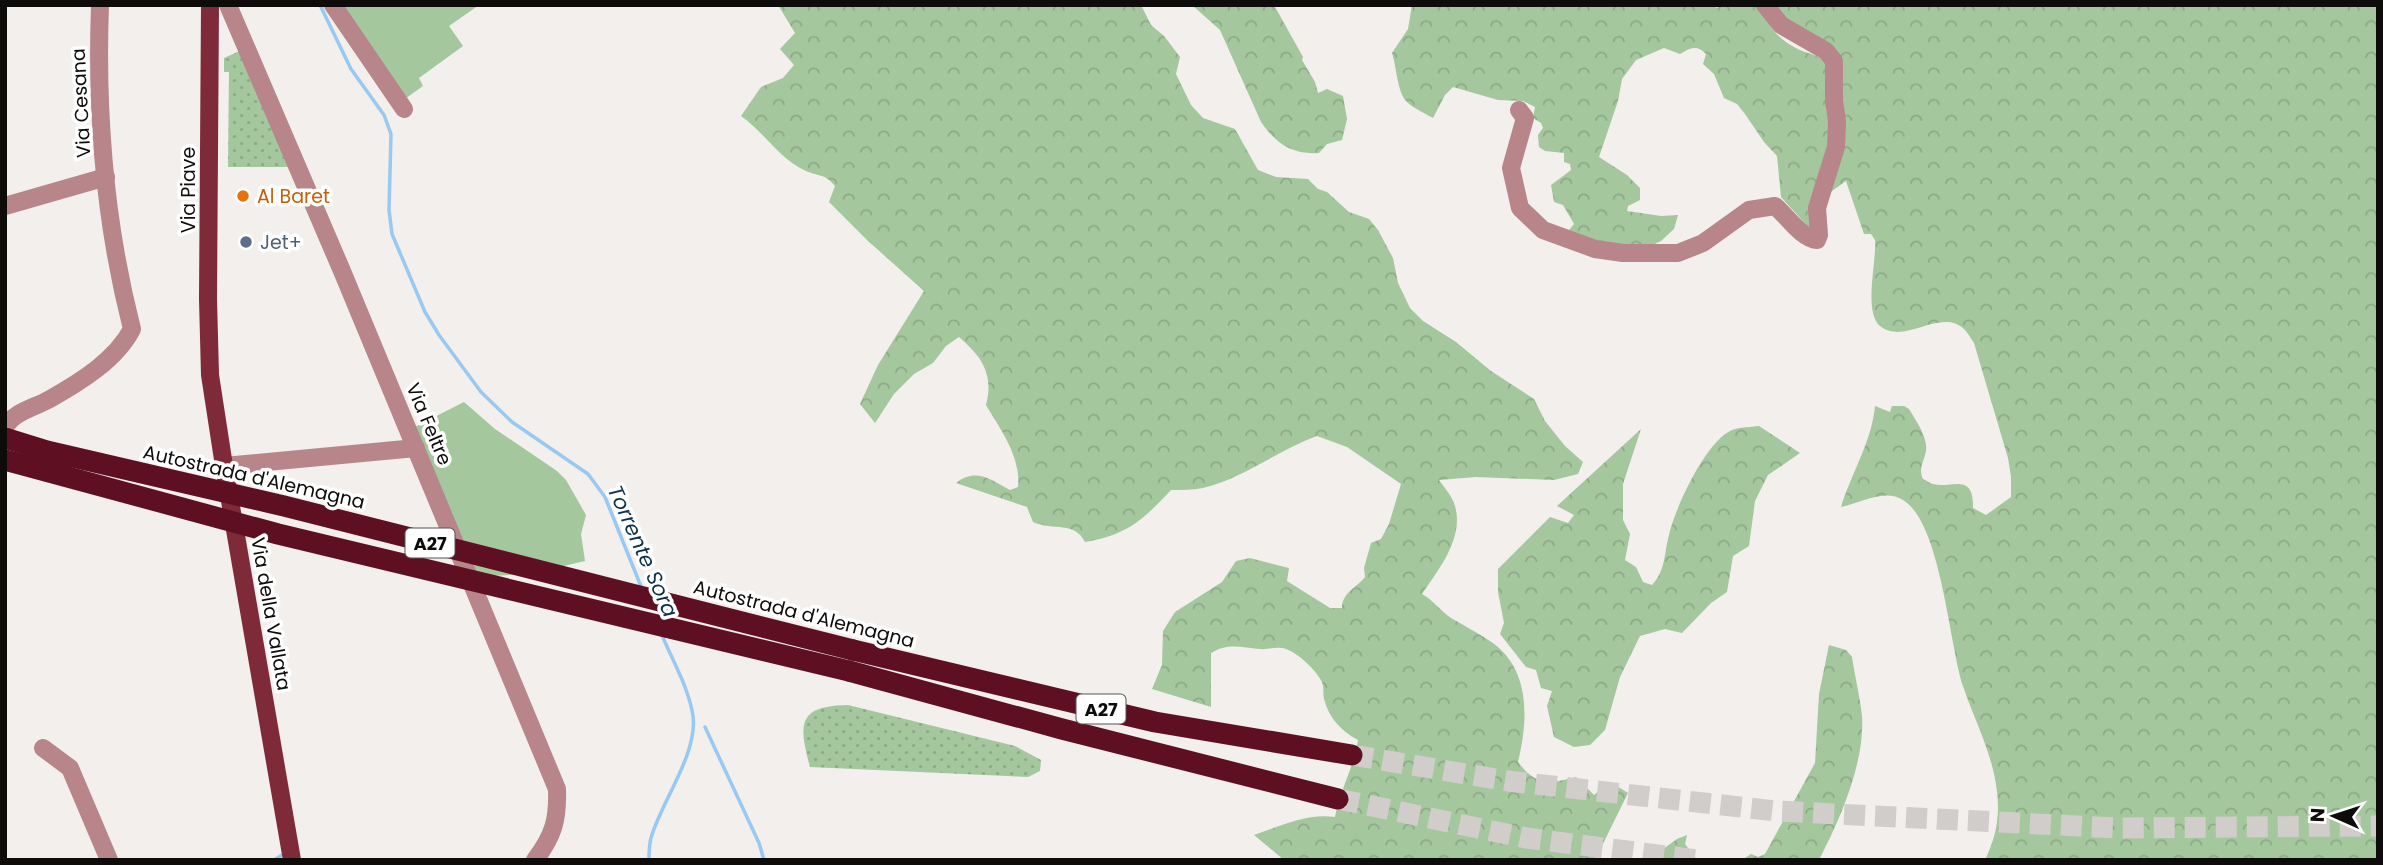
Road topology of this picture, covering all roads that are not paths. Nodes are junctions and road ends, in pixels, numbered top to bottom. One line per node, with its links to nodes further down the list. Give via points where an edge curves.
1 (100, 5): 8 (street, Via Cesana, via 99,105)
2 (210, 5): 10 (main road, Via Piave)
3 (228, 5): 13 (street, Via Feltre)
4 (333, 5): 6 (street)
5 (1765, 5): 7 (street, via 1781,25 1826,51 1834,61 1836,147 1817,208 1817,240 1802,234 1775,206 1749,210 1703,243 1678,253 1595,249 1543,230 1520,208 1514,188 1511,168 1525,118)
6 (404, 109)
7 (1519, 110)
8 (106, 177): 9 (street, Via Cesana); 11 (street, via 119,279 132,329 125,343 96,368 50,400 11,418)
9 (5, 206)
10 (210, 374): 15 (main road, Via della Vallata)
11 (5, 427)
12 (5, 438): 16 (highway, Autostrada d'Alemagna / A27, bridge, via 298,509)
13 (416, 448): 15 (street); 22 (street, Via Feltre, via 557,789 558,817 547,845)
14 (5, 460): 16 (highway, Autostrada d'Alemagna / A27, bridge, via 278,534)
15 (224, 466): 21 (main road, Via della Vallata)
16 (851, 661): 18 (highway, Autostrada d'Alemagna / A27, via 1155,722); 19 (highway, Autostrada d'Alemagna / A27, via 1062,729)
17 (43, 748): 20 (street, via 70,768)
18 (1352, 755)
19 (1338, 799)
20 (109, 860)
21 (292, 860)
22 (535, 860)

